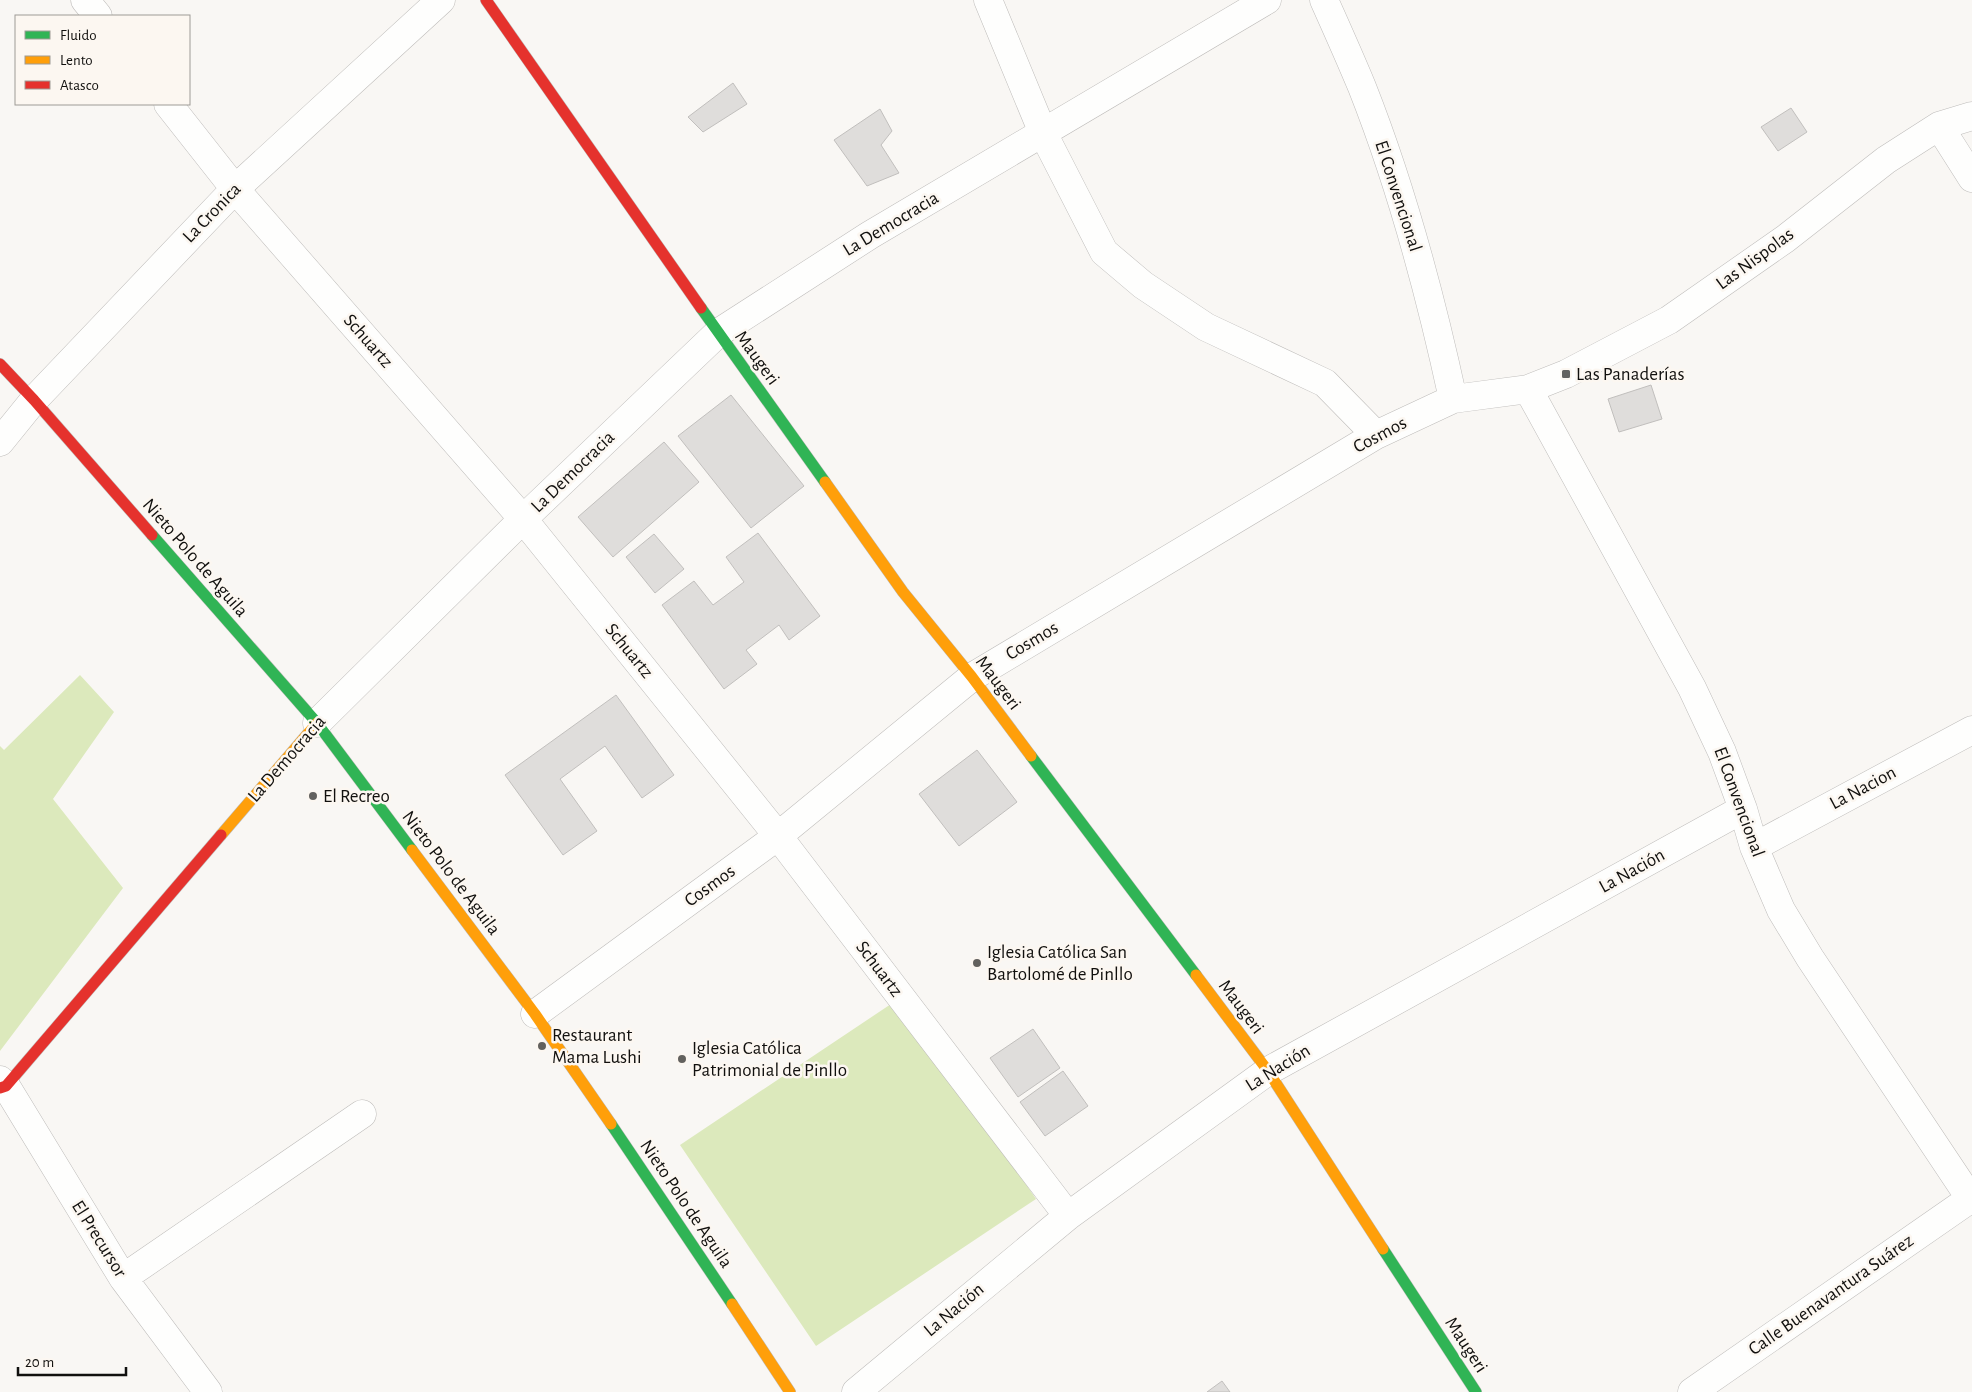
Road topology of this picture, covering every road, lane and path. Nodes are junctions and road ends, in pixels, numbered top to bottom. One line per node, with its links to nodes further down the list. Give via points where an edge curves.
1 (86, 0): 7 (street)
2 (441, 0): 13 (street, La Cronica)
3 (486, 0): 14 (street, Maugeri)
4 (988, 0): 11 (street)
5 (1266, 0): 11 (street, La Democracia)
6 (1324, 0): 17 (street, El Convencional, via 1362,87 1407,217)
7 (97, 15)
8 (169, 105): 13 (street, Schuartz)
9 (1972, 116): 10 (street, Las Nispolas)
10 (1939, 126): 12 (street); 16 (street, Las Nispolas, via 1886,160 1784,239 1669,320 1566,374)
11 (1043, 133): 14 (street, La Democracia, via 870,236); 19 (street, via 1104,252 1143,285 1206,327 1325,383)
12 (1972, 178)
13 (235, 188): 18 (street, La Cronica); 21 (street, Schuartz)
14 (718, 334): 21 (street, La Democracia); 22 (street, Maugeri, via 903,592)
15 (0, 364): 18 (street, Nieto Polo de Aguila)
16 (1528, 389): 17 (street, Cosmos); 25 (street, El Convencional, via 1692,688 1722,752)
17 (1453, 399): 19 (street, Cosmos)
18 (34, 400): 20 (street, La Cronica); 23 (street, Nieto Polo de Aguila)
19 (1376, 435): 22 (street, Cosmos)
20 (0, 442)
21 (523, 519): 23 (street, La Democracia); 26 (street, Schuartz)
22 (972, 677): 26 (street, Cosmos); 29 (street, Maugeri)
23 (317, 723): 28 (street, Nieto Polo de Aguila); 30 (street, La Democracia)
24 (1972, 730): 27 (street, La Nacion)
25 (1743, 809): 27 (street, El Convencional); 29 (street, La Nación)
26 (778, 836): 28 (street, Cosmos); 33 (street, Schuartz)
27 (1754, 847): 32 (street, El Convencional, via 1781,910 1810,958)
28 (535, 1014): 36 (street, Nieto Polo de Aguila)
29 (1268, 1071): 33 (street, La Nación); 38 (street, Maugeri)
30 (2, 1084): 34 (street, El Precursor)
31 (362, 1114): 34 (street)
32 (1971, 1200): 39 (street, Calle Buenavantura Suárez)
33 (1068, 1216): 37 (street, La Nación)
34 (123, 1278): 35 (street, El Precursor)
35 (208, 1392)
36 (790, 1392)
37 (856, 1392)
38 (1476, 1392)
39 (1692, 1392)

